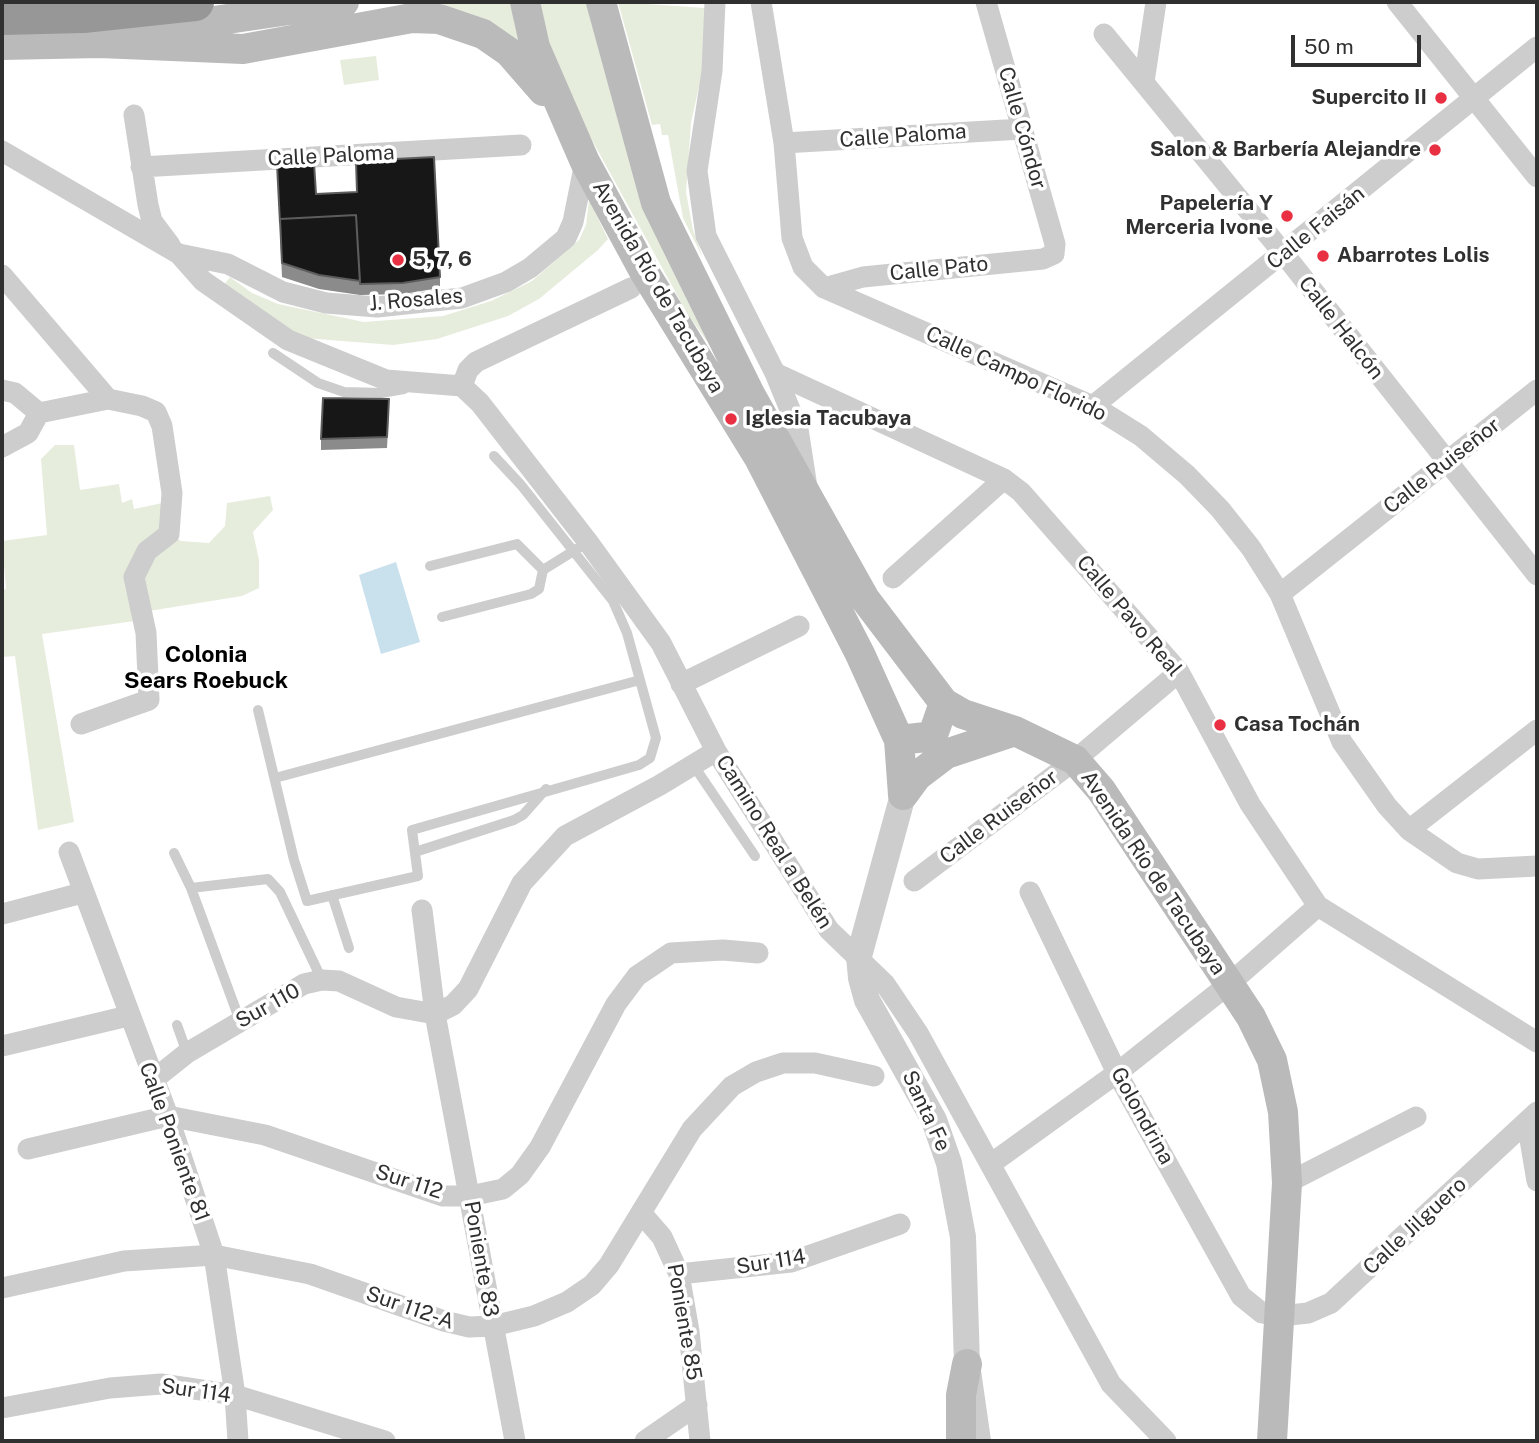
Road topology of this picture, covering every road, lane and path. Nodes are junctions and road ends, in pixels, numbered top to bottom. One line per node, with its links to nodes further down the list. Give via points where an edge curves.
1 (195, 2): 10 (highway)
2 (344, 2): 12 (main road, via 132,33)
3 (525, 2): 19 (main road, Avenida Río de Tacubaya, via 535,47)
4 (601, 2): 45 (main road, Avenida Río de Tacubaya, via 656,203 750,394)
5 (715, 2): 33 (street, via 712,71 696,171 706,236)
6 (761, 2): 20 (street, Calle Campo Florido)
7 (986, 2): 18 (street, Calle Cóndor)
8 (1156, 2): 15 (street)
9 (1397, 2): 16 (street)
10 (2, 16)
11 (1104, 34): 15 (street, Calle Halcón)
12 (100, 43): 13 (main road); 19 (main road, via 243,49 412,18 439,19 483,34 509,52 536,79)
13 (2, 45)
14 (1537, 47): 16 (street, Calle Faisán)
15 (1144, 82): 28 (street, Calle Halcón)
16 (1476, 99): 25 (street); 28 (street, Calle Faisán)
17 (134, 116): 24 (street)
18 (1022, 129): 20 (street, Calle Paloma); 27 (street, Calle Cóndor)
19 (573, 134): 23 (main road, Avenida Río de Tacubaya)
20 (784, 143): 31 (street, Calle Campo Florido, via 792,238 803,267)
21 (521, 145): 24 (street, Calle Paloma)
22 (2, 151): 26 (street)
23 (585, 162): 26 (street, J. Rosales, via 566,238 506,282 462,298 377,307 326,303 283,292 228,264); 62 (main road, Avenida Río de Tacubaya, via 645,273 759,458 855,643)
24 (141, 167): 26 (street, via 152,221)
25 (1537, 177)
26 (179, 254): 34 (street, via 203,281 288,340 386,380)
27 (1054, 254): 31 (street, Calle Pato, via 1043,259 863,277)
28 (1284, 254): 39 (street, Calle Faisán); 43 (street, Calle Halcón)
29 (2, 275): 38 (street)
30 (631, 288): 35 (street, via 476,362)
31 (824, 288): 39 (street, Calle Campo Florido)
32 (273, 353): 34 (lane, via 318,383 344,392 382,393)
33 (775, 373): 44 (street, Calle Pavo Real); 45 (street, via 798,429)
34 (424, 385): 35 (street)
35 (462, 386): 46 (street, Camino Real a Belén, via 480,403)
36 (2, 390): 40 (street, via 15,393)
37 (1537, 390): 43 (street, Calle Ruiseñor)
38 (108, 399): 40 (street); 59 (street, via 156,412 172,493 171,529 136,568 134,585 144,615 149,700)
39 (1093, 406): 51 (street, Calle Campo Florido, via 1141,436 1187,475 1251,548)
40 (39, 413): 41 (street, via 28,433)
41 (2, 447)
42 (494, 456): 46 (lane)
43 (1447, 463): 49 (street, Calle Halcón); 51 (street, Calle Ruiseñor)
44 (1004, 479): 50 (street); 54 (street, Calle Pavo Real, via 1040,512)
45 (809, 500): 57 (main road, Avenida Río de Tacubaya, via 865,599)
46 (580, 547): 48 (lane); 55 (lane, via 613,601); 56 (street, Camino Real a Belén, via 661,643)
47 (430, 566): 48 (lane, via 517,544)
48 (543, 570): 52 (lane, via 539,589 531,594)
49 (1537, 575)
50 (893, 578)
51 (1280, 594): 69 (street, Calle Campo Florido, via 1342,742)
52 (442, 617)
53 (799, 626): 56 (street)
54 (1179, 672): 64 (street, Calle Ruiseñor); 80 (street, Calle Pavo Real, via 1250,804)
55 (640, 680): 66 (lane); 67 (lane, via 656,738 650,758 639,765)
56 (681, 684): 63 (street, Camino Real a Belén)
57 (944, 703): 61 (main road, Avenida Río de Tacubaya); 62 (main road, via 934,732)
58 (258, 710): 66 (lane)
59 (81, 724)
60 (1537, 730): 69 (street)
61 (1016, 731): 64 (main road, Avenida Río de Tacubaya); 68 (main road, via 946,754 917,776)
62 (899, 740): 68 (main road, Avenida Río de Tacubaya)
63 (716, 751): 65 (street); 85 (street, Camino Real a Belén, via 829,930 842,946)
64 (1075, 760): 75 (street, Calle Ruiseñor); 87 (main road, Avenida Río de Tacubaya, via 1101,790)
65 (694, 766): 73 (lane); 88 (street, via 565,836 522,883 468,989 453,1005)
66 (275, 778): 79 (lane, via 307,901)
67 (546, 789): 71 (lane, via 514,820); 71 (lane, via 412,830)
68 (903, 795): 85 (street, Santa Fe)
69 (1409, 830): 74 (street, Calle Campo Florido, via 1457,863 1478,869)
70 (69, 852): 78 (street, Calle Poniente 81)
71 (415, 852): 79 (lane, via 418,876)
72 (174, 853): 76 (lane)
73 (755, 856)
74 (1537, 866)
75 (914, 881)
76 (191, 888): 86 (lane, via 268,879 280,892); 90 (lane)
77 (1030, 892): 95 (street, Golondrina)
78 (82, 893): 82 (street); 89 (street, Calle Poniente 81)
79 (332, 895): 83 (lane)
80 (1318, 906): 87 (street); 92 (street, Calle Pavo Real)
81 (422, 910): 88 (street, Poniente 83)
82 (2, 914)
83 (349, 948)
84 (758, 953): 105 (street, Sur 112, via 671,953 637,976 520,1175 503,1189)
85 (859, 956): 102 (street, Camino Real a Belén, via 904,1011); 113 (street, Santa Fe, via 867,1000 916,1083 949,1163 963,1237)
86 (322, 980): 88 (street, Sur 110, via 339,981 396,1007); 90 (street, Sur 110, via 304,984)
87 (1229, 984): 95 (street); 104 (main road, Avenida Río de Tacubaya, via 1272,1060 1283,1112)
88 (435, 1014): 105 (street, Poniente 83)
89 (128, 1016): 93 (street); 97 (street, Calle Poniente 81)
90 (240, 1021): 94 (street, Sur 110)
91 (177, 1025): 94 (lane)
92 (1537, 1042)
93 (2, 1046)
94 (187, 1053): 97 (street, Sur 110)
95 (1117, 1073): 102 (street); 111 (street, Golondrina, via 1241,1296 1262,1313)
96 (874, 1076): 106 (street, Sur 112-A, via 815,1063 783,1063 755,1072 712,1104 692,1129)
97 (153, 1080): 98 (street, Calle Poniente 81)
98 (168, 1116): 101 (street, Sur 112); 105 (street, Sur 112, via 265,1135 443,1196); 108 (street, Calle Poniente 81)
99 (1416, 1117): 104 (street)
100 (1533, 1125): 103 (street); 111 (street, Calle Jilguero, via 1331,1303 1308,1313)
101 (27, 1149)
102 (992, 1163): 124 (street, Camino Real a Belén, via 1111,1384)
103 (1537, 1181)
104 (1287, 1183): 111 (main road, Avenida Río de Tacubaya)
105 (470, 1196): 112 (street, Poniente 83)
106 (642, 1214): 109 (street, Poniente 85, via 662,1237); 112 (street, Sur 112-A, via 609,1265 567,1303)
107 (900, 1224): 109 (street, Sur 114, via 791,1262)
108 (214, 1255): 110 (street, Sur 112-A, via 124,1261); 112 (street, Sur 112-A, via 310,1274 444,1321); 114 (street, Calle Poniente 81)
109 (680, 1274): 115 (street, Poniente 85)
110 (2, 1288)
111 (1280, 1316): 125 (main road, Avenida Río de Tacubaya); 126 (main road, via 1287,1366)
112 (494, 1326): 119 (street, Poniente 83)
113 (967, 1364): 122 (main road, via 961,1395); 123 (street, Santa Fe)
114 (235, 1395): 116 (street, Sur 114, via 161,1384 110,1388); 117 (street, Calle Poniente 81); 118 (street, Sur 114)
115 (697, 1405): 120 (street); 121 (street, Poniente 85)
116 (2, 1408)
117 (238, 1441)
118 (386, 1441)
119 (516, 1441)
120 (645, 1441)
121 (700, 1441)
122 (961, 1441)
123 (978, 1441)
124 (1166, 1441)
125 (1272, 1441)
126 (1288, 1441)

